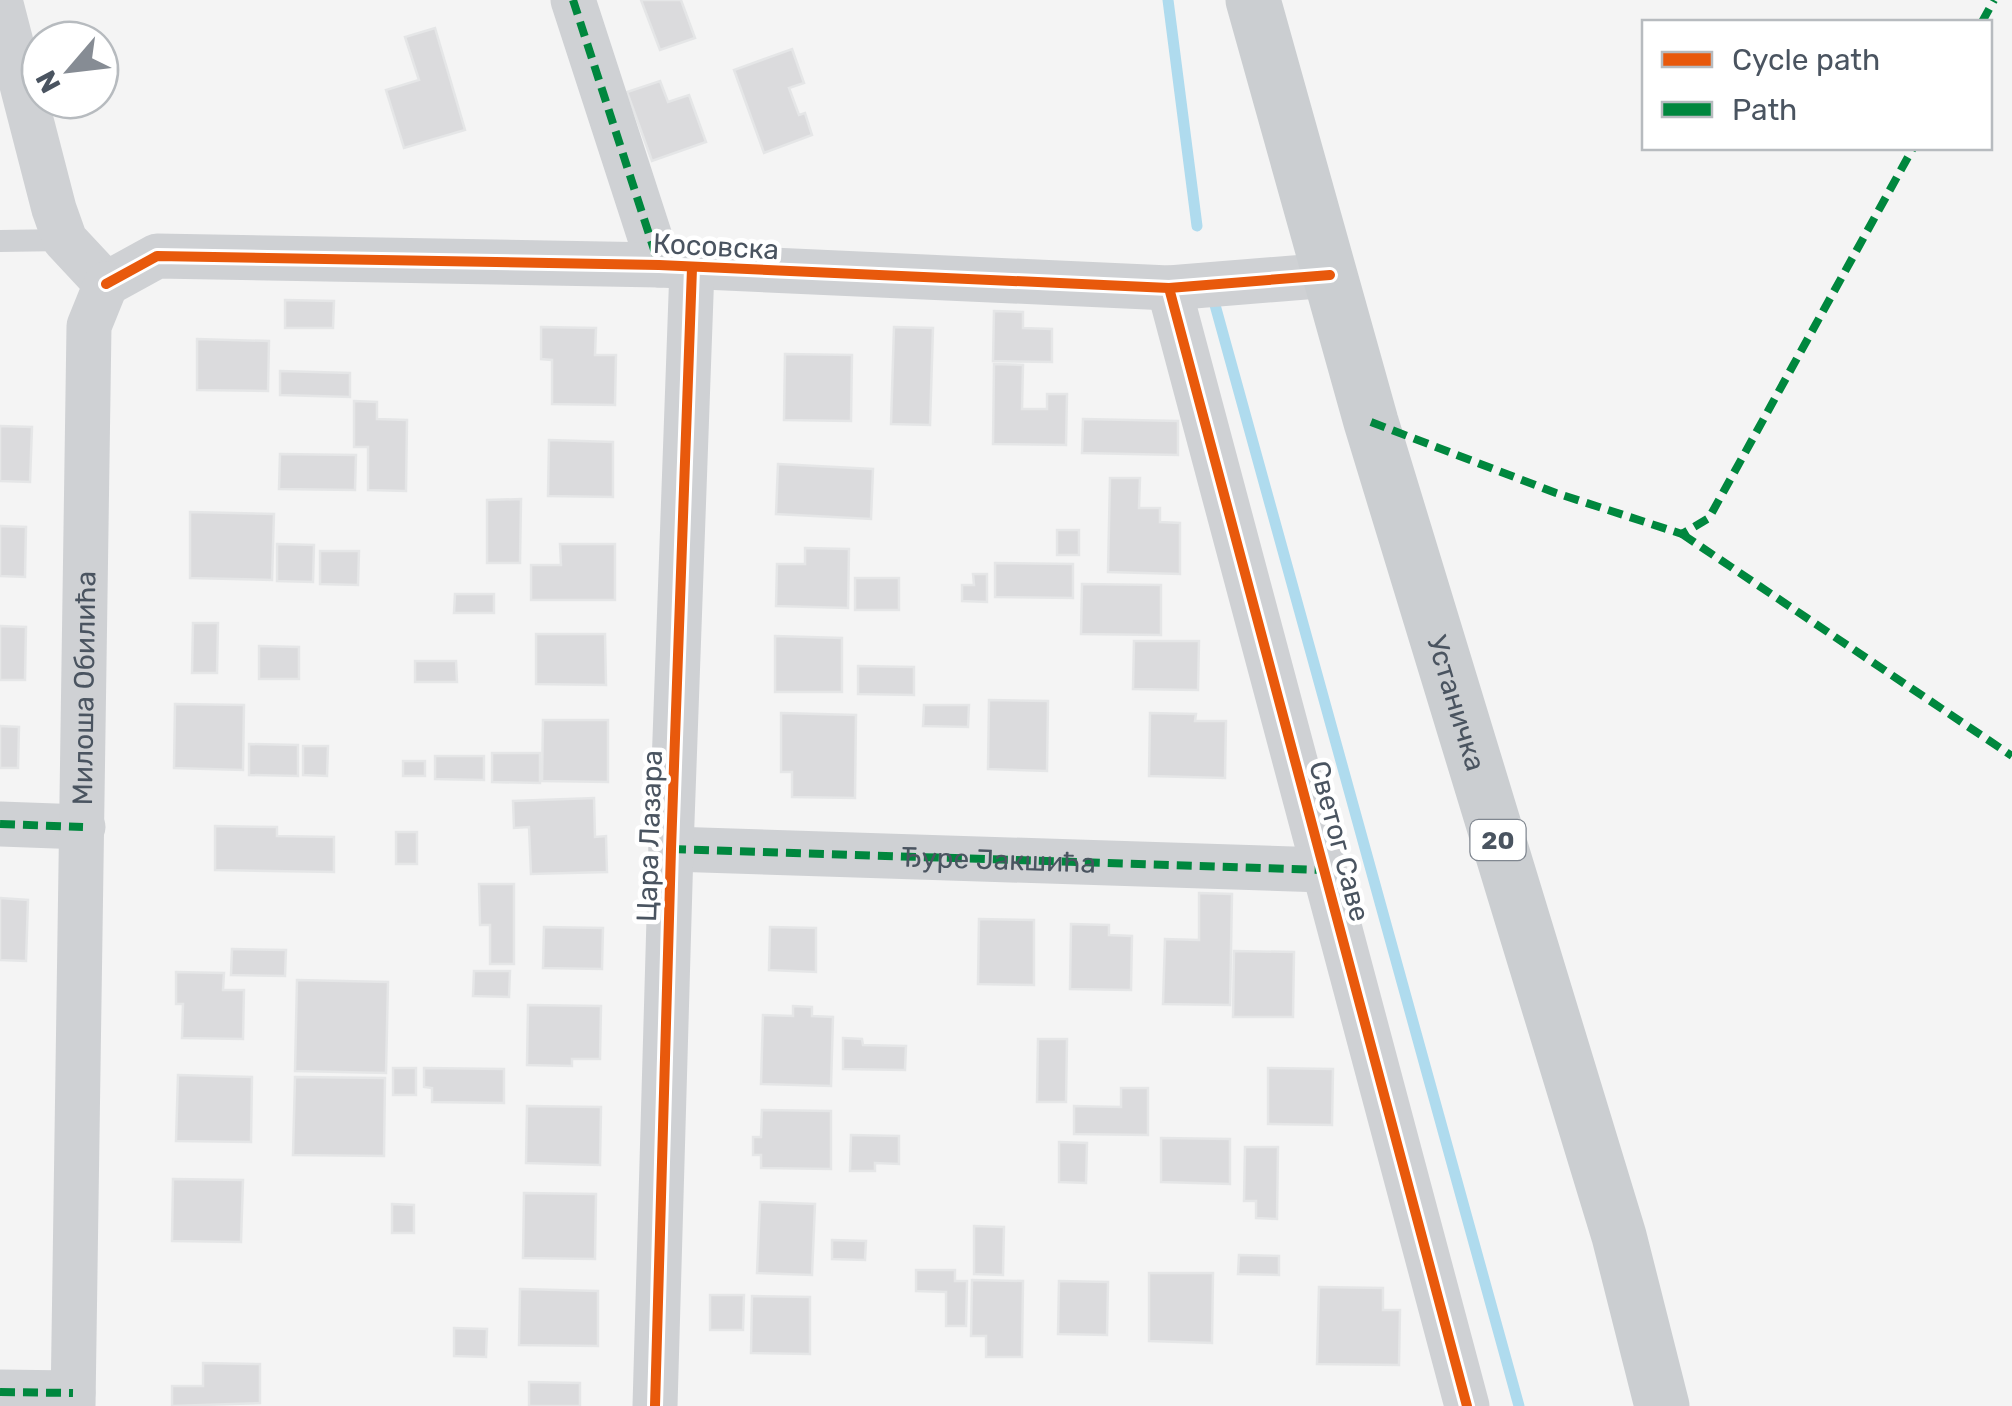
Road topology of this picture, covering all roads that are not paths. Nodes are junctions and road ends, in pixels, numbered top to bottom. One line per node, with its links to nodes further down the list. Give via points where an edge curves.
1 (0, 0): 4 (street)
2 (572, 0): 6 (street)
3 (1253, 0): 7 (main road, Устаничка / 20)
4 (65, 240): 5 (lane); 8 (street)
5 (0, 241)
6 (676, 266): 8 (street, Косовска, via 157,256); 9 (street, Косовска); 12 (street, Цара Лазара)
7 (1330, 276): 9 (street, Косовска); 18 (main road, Устаничка / 20, via 1619,1236)
8 (106, 284): 11 (street, Милоша Обилића, via 89,326)
9 (1169, 288): 13 (street, Светог Саве)
10 (0, 824): 11 (street)
11 (83, 827): 15 (street, Милоша Обилића)
12 (671, 849): 13 (street, Ђуре Јакшића); 16 (street, Цара Лазара)
13 (1324, 870): 17 (street, Светог Саве)
14 (0, 1392): 15 (street)
15 (73, 1400)
16 (655, 1406)
17 (1467, 1406)
18 (1662, 1406)

